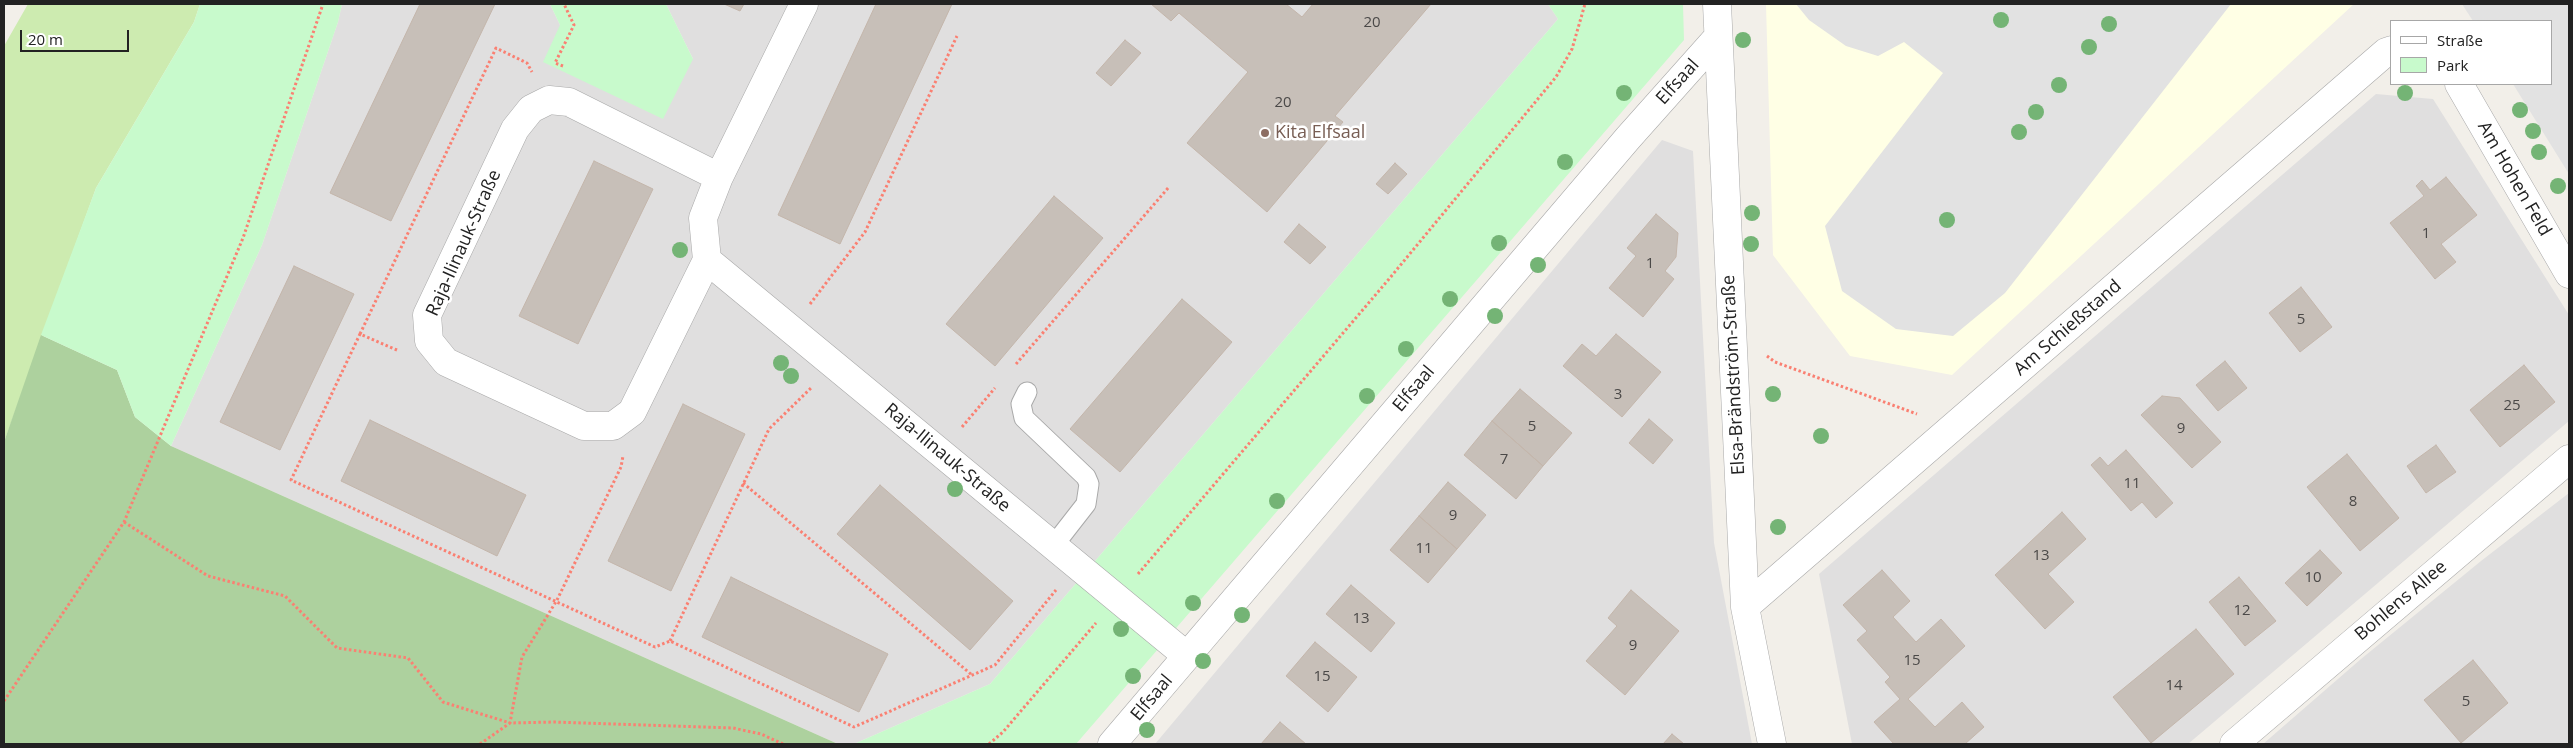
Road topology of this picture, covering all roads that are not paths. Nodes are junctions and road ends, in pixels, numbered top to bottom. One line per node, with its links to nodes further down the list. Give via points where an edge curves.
1 (804, 4): 6 (street)
2 (1717, 4): 3 (street, Elsa-Brändström-Straße)
3 (1718, 37): 12 (street, Elsa-Brändström-Straße); 13 (street, Elfsaal, via 1615,153)
4 (2390, 51): 12 (street, Am Schießstand)
5 (2460, 85): 8 (street, Am Hohen Feld)
6 (719, 177): 7 (street, via 703,218); 7 (street, Raja-Ilinauk-Straße, via 559,101 532,109 515,129 427,315 429,341 446,362 584,426 613,426 632,412)
7 (707, 260): 11 (street, Raja-Ilinauk-Straße)
8 (2569, 274)
9 (1027, 392): 11 (lane, via 1021,404 1024,418 1086,477 1089,484 1086,504)
10 (2569, 459): 16 (street, Bohlens Allee)
11 (1054, 545): 13 (street, Raja-Ilinauk-Straße)
12 (1745, 607): 15 (street, Elsa-Brändström-Straße)
13 (1187, 656): 14 (street, Elfsaal)
14 (1112, 744)
15 (1772, 744)
16 (2234, 744)

